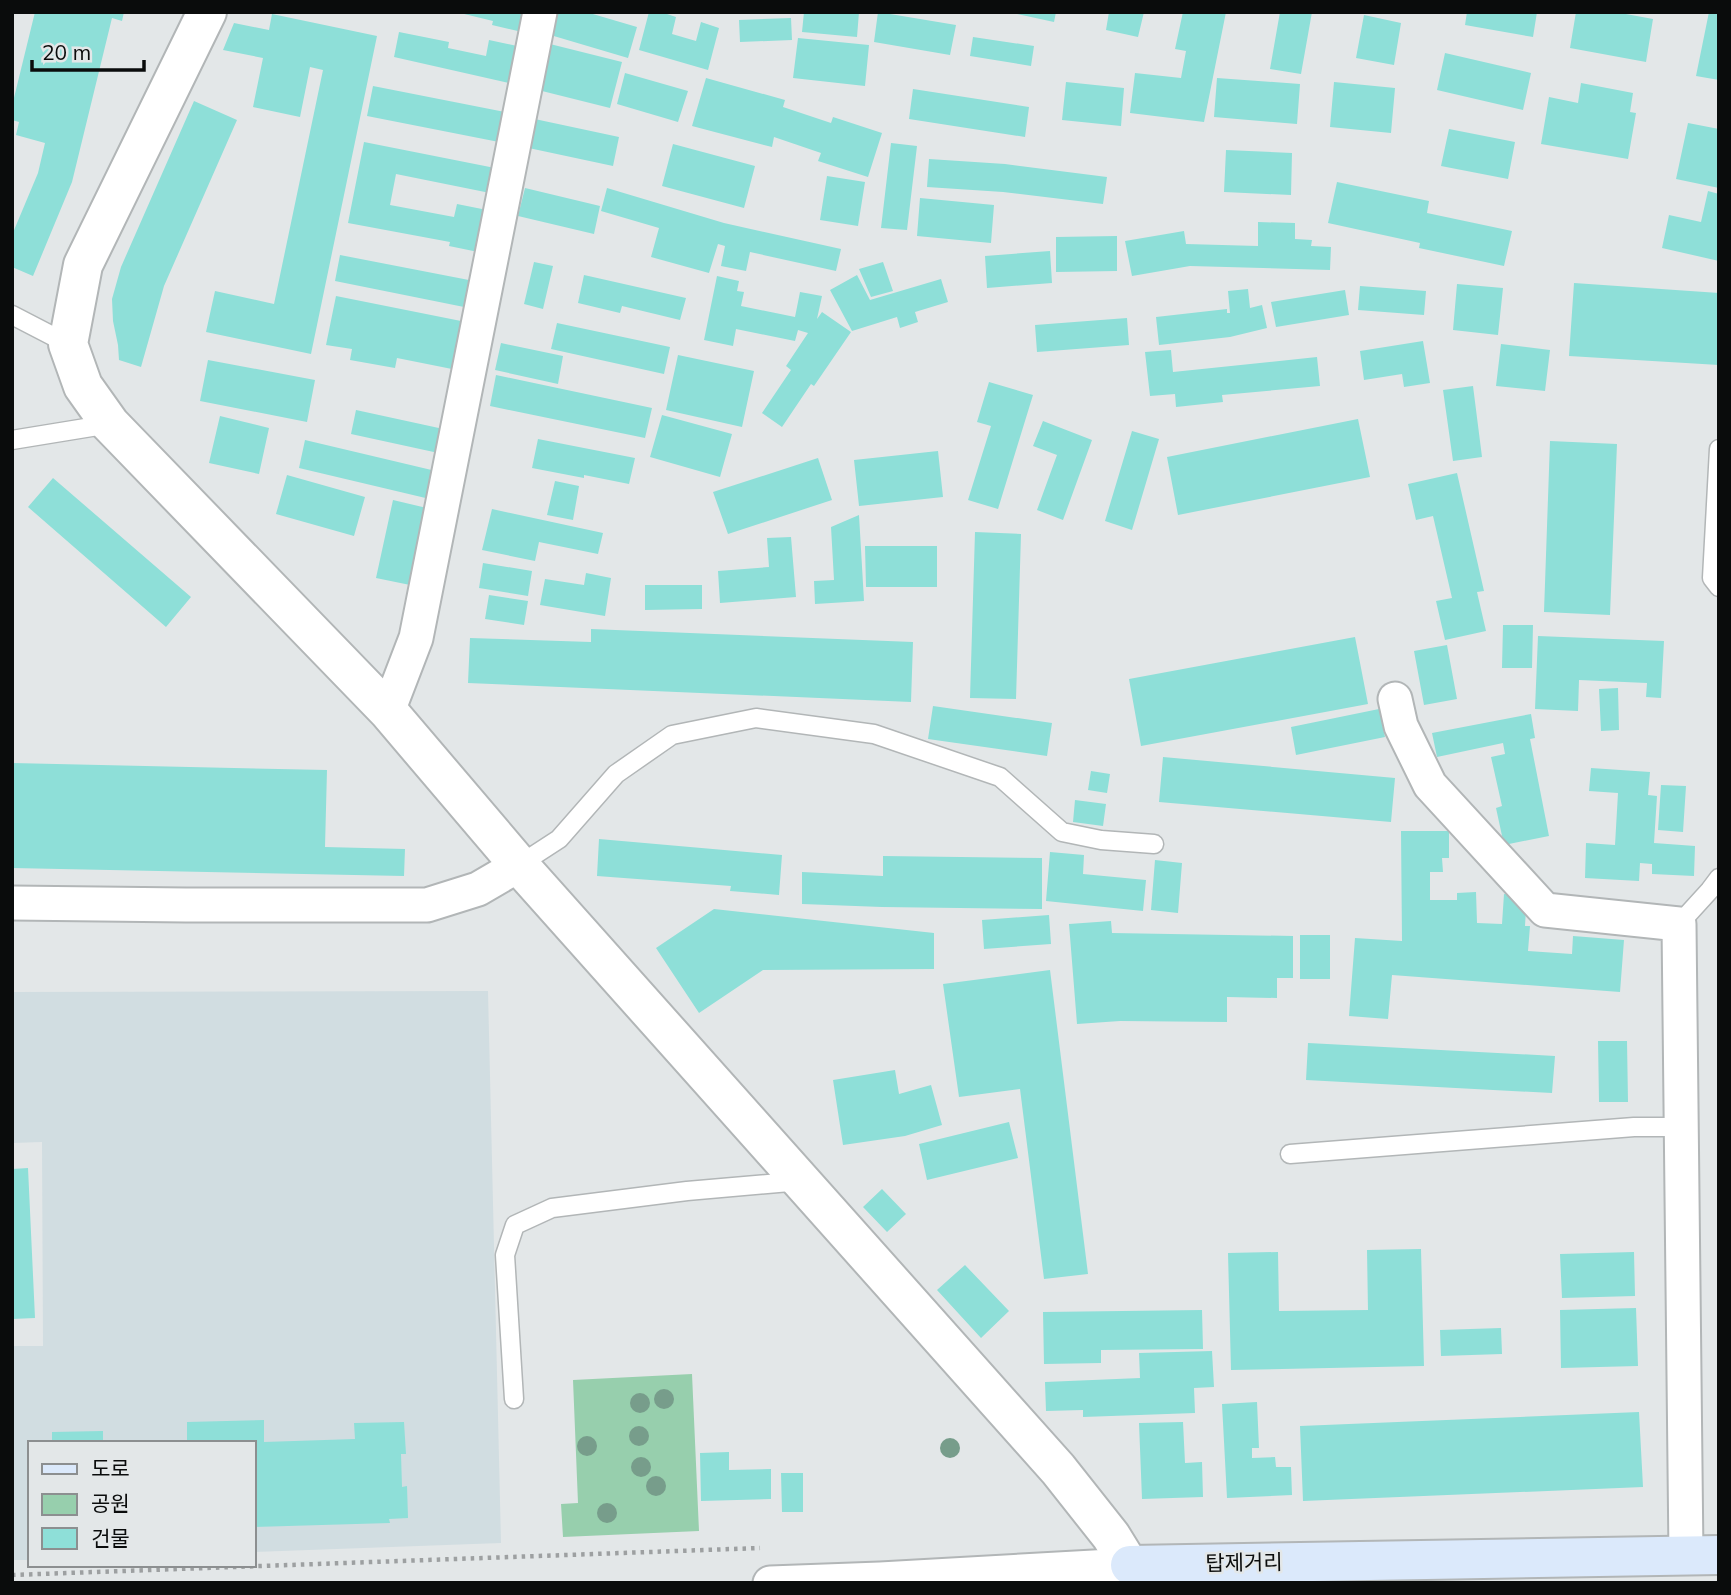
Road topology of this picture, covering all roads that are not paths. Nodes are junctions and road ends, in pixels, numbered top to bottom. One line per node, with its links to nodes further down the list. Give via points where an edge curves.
1 (207, 12): 4 (street, via 83,265)
2 (540, 12): 10 (street, via 416,638)
3 (12, 315): 4 (lane)
4 (68, 344): 5 (street, via 83,386)
5 (110, 424): 6 (lane); 10 (street)
6 (12, 440)
7 (1718, 449): 8 (lane, via 1713,578)
8 (1719, 587)
9 (1395, 699): 15 (street, via 1401,726 1430,785 1545,910)
10 (388, 711): 12 (street)
11 (1154, 844): 12 (lane, via 1062,832 1000,777 874,734 756,718 672,736 616,774 559,839)
12 (519, 865): 14 (street, via 478,889 427,905); 18 (street)
13 (1719, 877): 15 (lane)
14 (12, 903)
15 (1679, 924): 16 (street)
16 (1682, 1127): 17 (lane); 20 (street)
17 (1290, 1154)
18 (801, 1181): 19 (lane, via 552,1208 515,1226 505,1255); 22 (street, via 1058,1469)
19 (514, 1399)
20 (1702, 1555): 21 (main road, 탑제거리)
21 (1629, 1570): 22 (main road, 탑제거리)
22 (1135, 1574): 23 (street, 탑제거리)
23 (881, 1581): 24 (street, 탑제거리)
24 (770, 1583)

